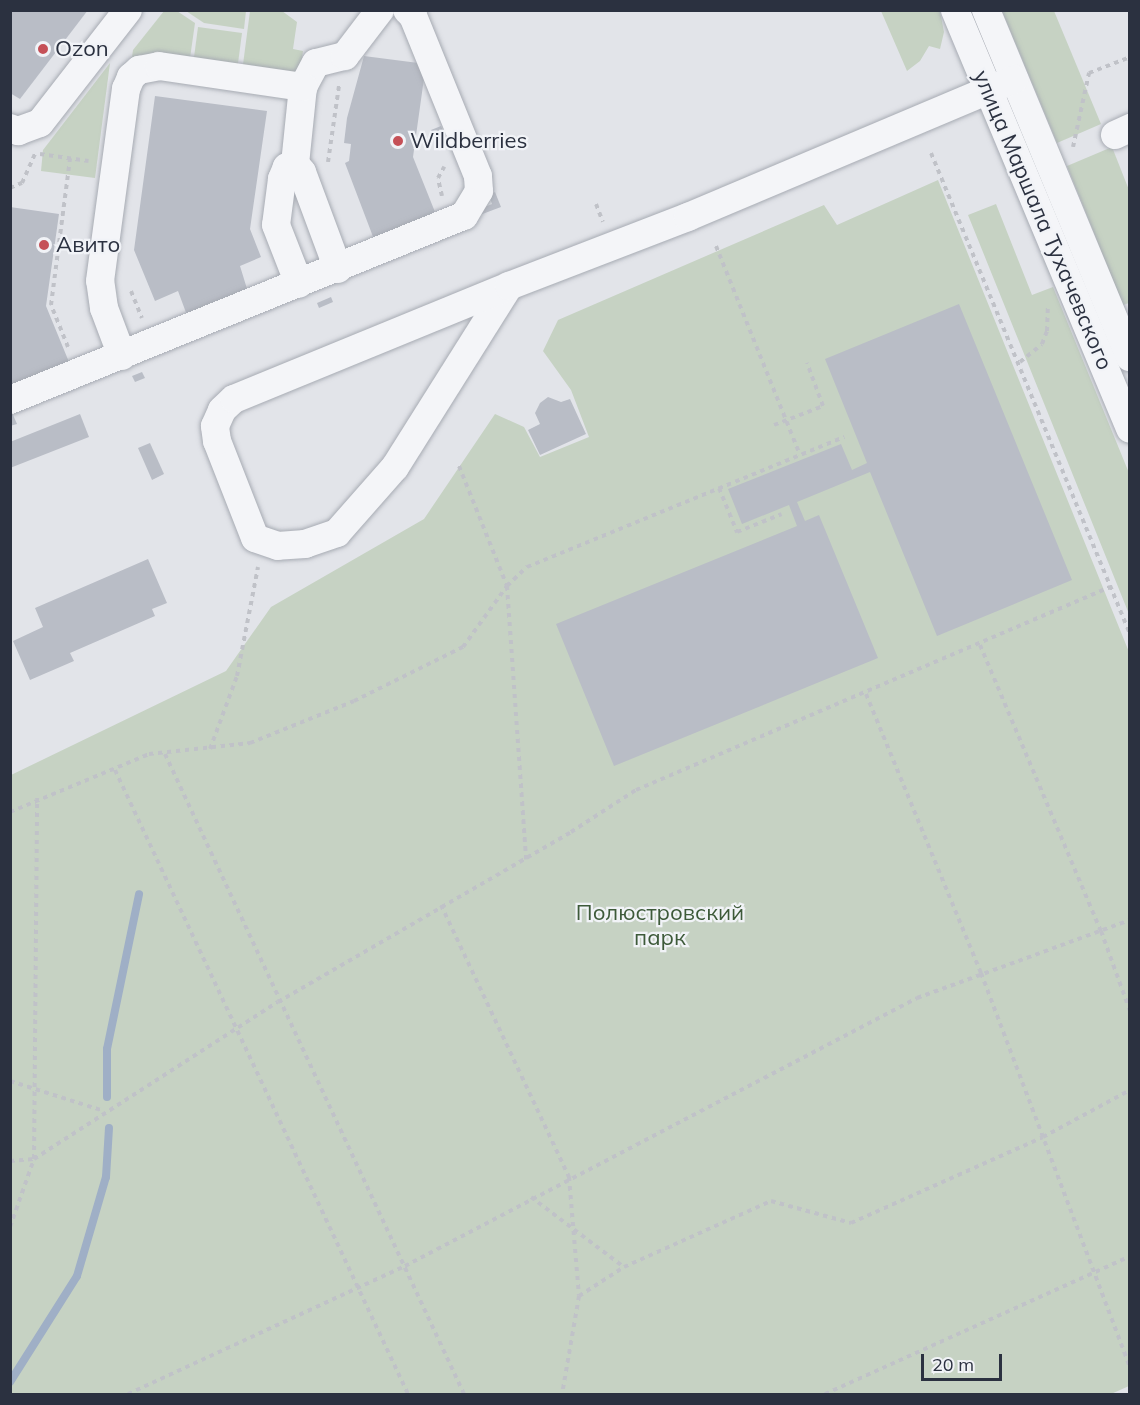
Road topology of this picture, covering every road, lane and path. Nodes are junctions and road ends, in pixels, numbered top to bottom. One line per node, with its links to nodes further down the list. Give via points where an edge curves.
1 (128, 10): 10 (street, via 40,123 18,131)
2 (380, 10): 9 (street, via 345,56 316,63)
3 (407, 10): 19 (street, via 413,16 478,176 479,191 464,216)
4 (955, 10): 8 (street, улица Маршала Тухачевского)
5 (986, 10): 8 (street, улица Маршала Тухачевского)
6 (1130, 57): 13 (path, via 1089,73)
7 (339, 85): 17 (path)
8 (1002, 85): 21 (street, via 688,217); 24 (street, улица Маршала Тухачевского); 31 (street, улица Маршала Тухачевского)
9 (303, 87): 15 (street); 16 (street, via 159,66 138,70 126,89)
10 (10, 128)
11 (27, 152): 14 (path)
12 (931, 153): 25 (path)
13 (1072, 153)
14 (70, 158): 16 (path); 27 (path, via 51,305)
15 (295, 164): 19 (street, via 302,172); 20 (street, via 287,167 282,179 276,225)
16 (116, 165): 23 (street, via 100,295)
17 (328, 166)
18 (716, 246): 29 (path)
19 (338, 269): 20 (street)
20 (300, 284): 23 (street)
21 (509, 286): 37 (street, via 395,467 337,533 305,544); 37 (street, via 234,399 222,410 215,426 217,441 255,538)
22 (1047, 297): 25 (path, via 1047,331 1042,344)
23 (122, 356): 27 (street)
24 (1130, 357)
25 (1020, 362): 39 (path)
26 (807, 363): 29 (path, via 823,406)
27 (78, 373): 28 (street)
28 (10, 400)
29 (786, 420): 30 (path); 33 (path)
30 (774, 425)
31 (1130, 429)
32 (844, 437): 33 (path)
33 (800, 455): 35 (path)
34 (459, 466): 38 (path)
35 (719, 488): 36 (path, via 737,532); 38 (path, via 527,567)
36 (782, 514)
37 (262, 543): 43 (path, via 237,676)
38 (507, 586): 43 (path, via 463,647 354,701 260,739); 48 (path)
39 (1110, 587): 40 (path); 41 (path)
40 (1130, 634)
41 (980, 645): 42 (path); 51 (path)
42 (866, 694): 48 (path, via 636,790); 52 (path)
43 (210, 749): 44 (path)
44 (164, 753): 45 (path, via 149,754); 53 (path)
45 (115, 770): 46 (path); 55 (path)
46 (37, 798): 47 (path); 58 (path)
47 (10, 812)
48 (526, 859): 49 (path)
49 (441, 905): 53 (path); 63 (path)
50 (1130, 920): 51 (path)
51 (1101, 931): 52 (path); 54 (path)
52 (981, 973): 60 (path); 63 (path, via 917,998)
53 (278, 1002): 55 (path); 68 (path)
54 (1130, 1011)
55 (237, 1029): 59 (path); 71 (path)
56 (10, 1081): 58 (path)
57 (1130, 1090): 60 (path)
58 (36, 1091): 59 (path); 61 (path)
59 (104, 1111): 61 (path)
60 (1043, 1137): 69 (path, via 851,1223 771,1201); 70 (path)
61 (34, 1159): 62 (path); 65 (path)
62 (10, 1161)
63 (568, 1177): 64 (path); 66 (path)
64 (531, 1197): 66 (path); 68 (path)
65 (10, 1227)
66 (574, 1231): 69 (path); 72 (path)
67 (1130, 1256): 70 (path)
68 (405, 1266): 71 (path); 76 (path)
69 (624, 1267): 72 (path)
70 (1093, 1272): 73 (path); 78 (path)
71 (356, 1290): 74 (path); 75 (path)
72 (579, 1296): 77 (path)
73 (1130, 1368)
74 (128, 1395)
75 (408, 1395)
76 (464, 1395)
77 (562, 1395)
78 (825, 1395)

